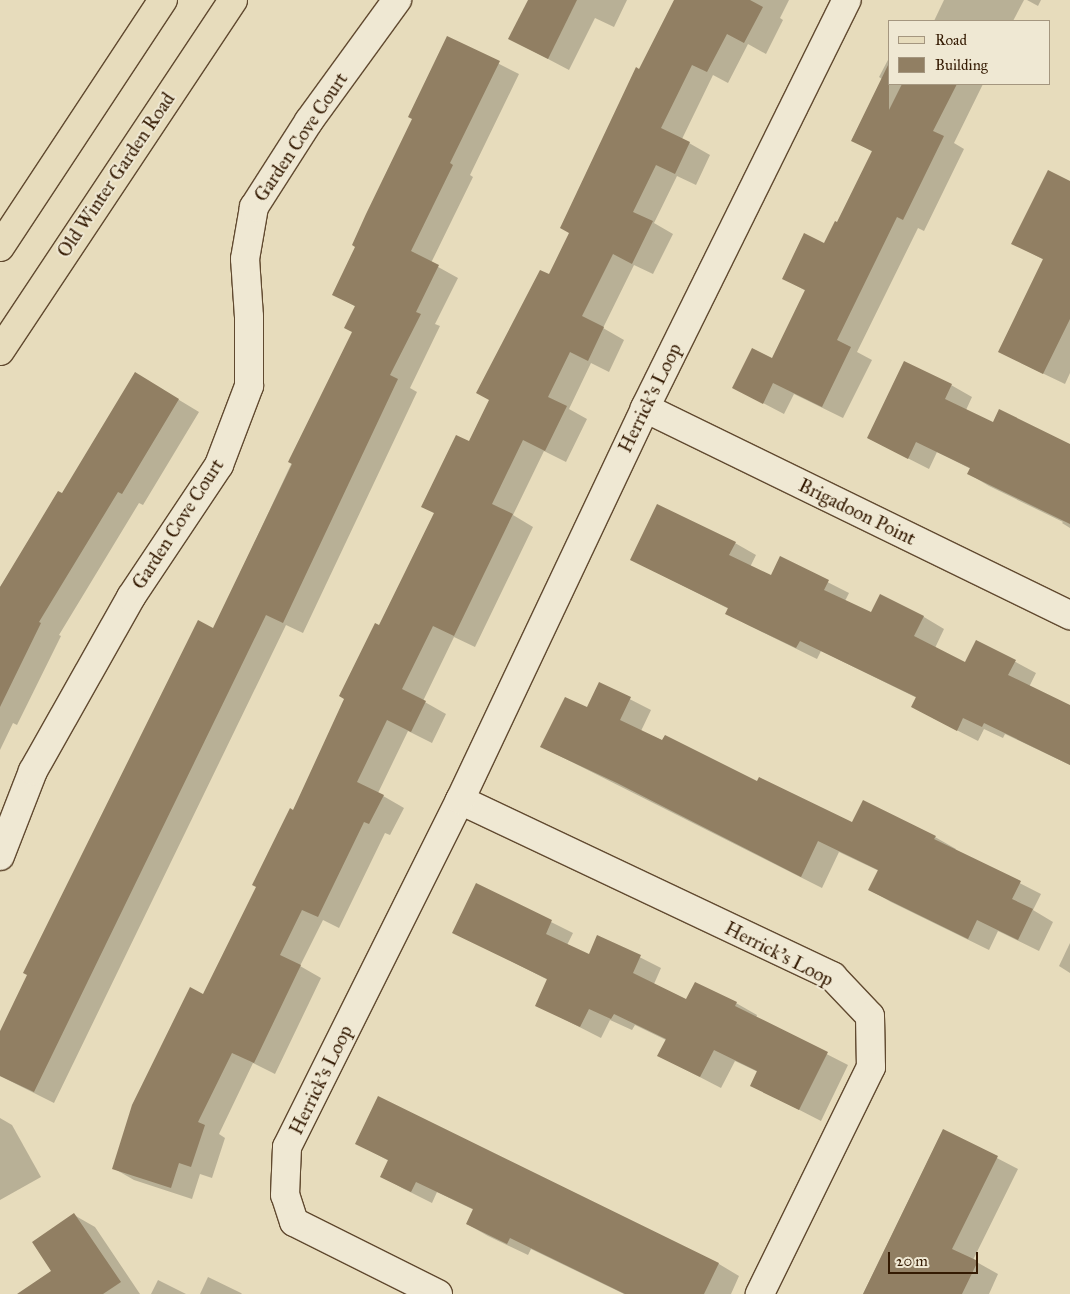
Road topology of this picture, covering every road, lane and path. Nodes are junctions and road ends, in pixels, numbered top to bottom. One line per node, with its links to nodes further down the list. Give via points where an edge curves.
1 (163, 0): 5 (main road)
2 (233, 0): 6 (main road, Old Winter Garden Road)
3 (397, 0): 10 (street, Garden Cove Court, via 309,121 254,207 246,259 250,317 249,386 220,465 131,597 33,771)
4 (847, 0): 7 (street, Herrick's Loop)
5 (0, 247)
6 (0, 350)
7 (645, 408): 8 (street, Brigadoon Point); 9 (street, Herrick's Loop)
8 (1070, 615)
9 (460, 800): 11 (street, Herrick's Loop, via 287,1147 285,1196 294,1222); 12 (street, Herrick's Loop, via 832,976 870,1016 871,1067)
10 (0, 856)
11 (438, 1294)
12 (760, 1294)

